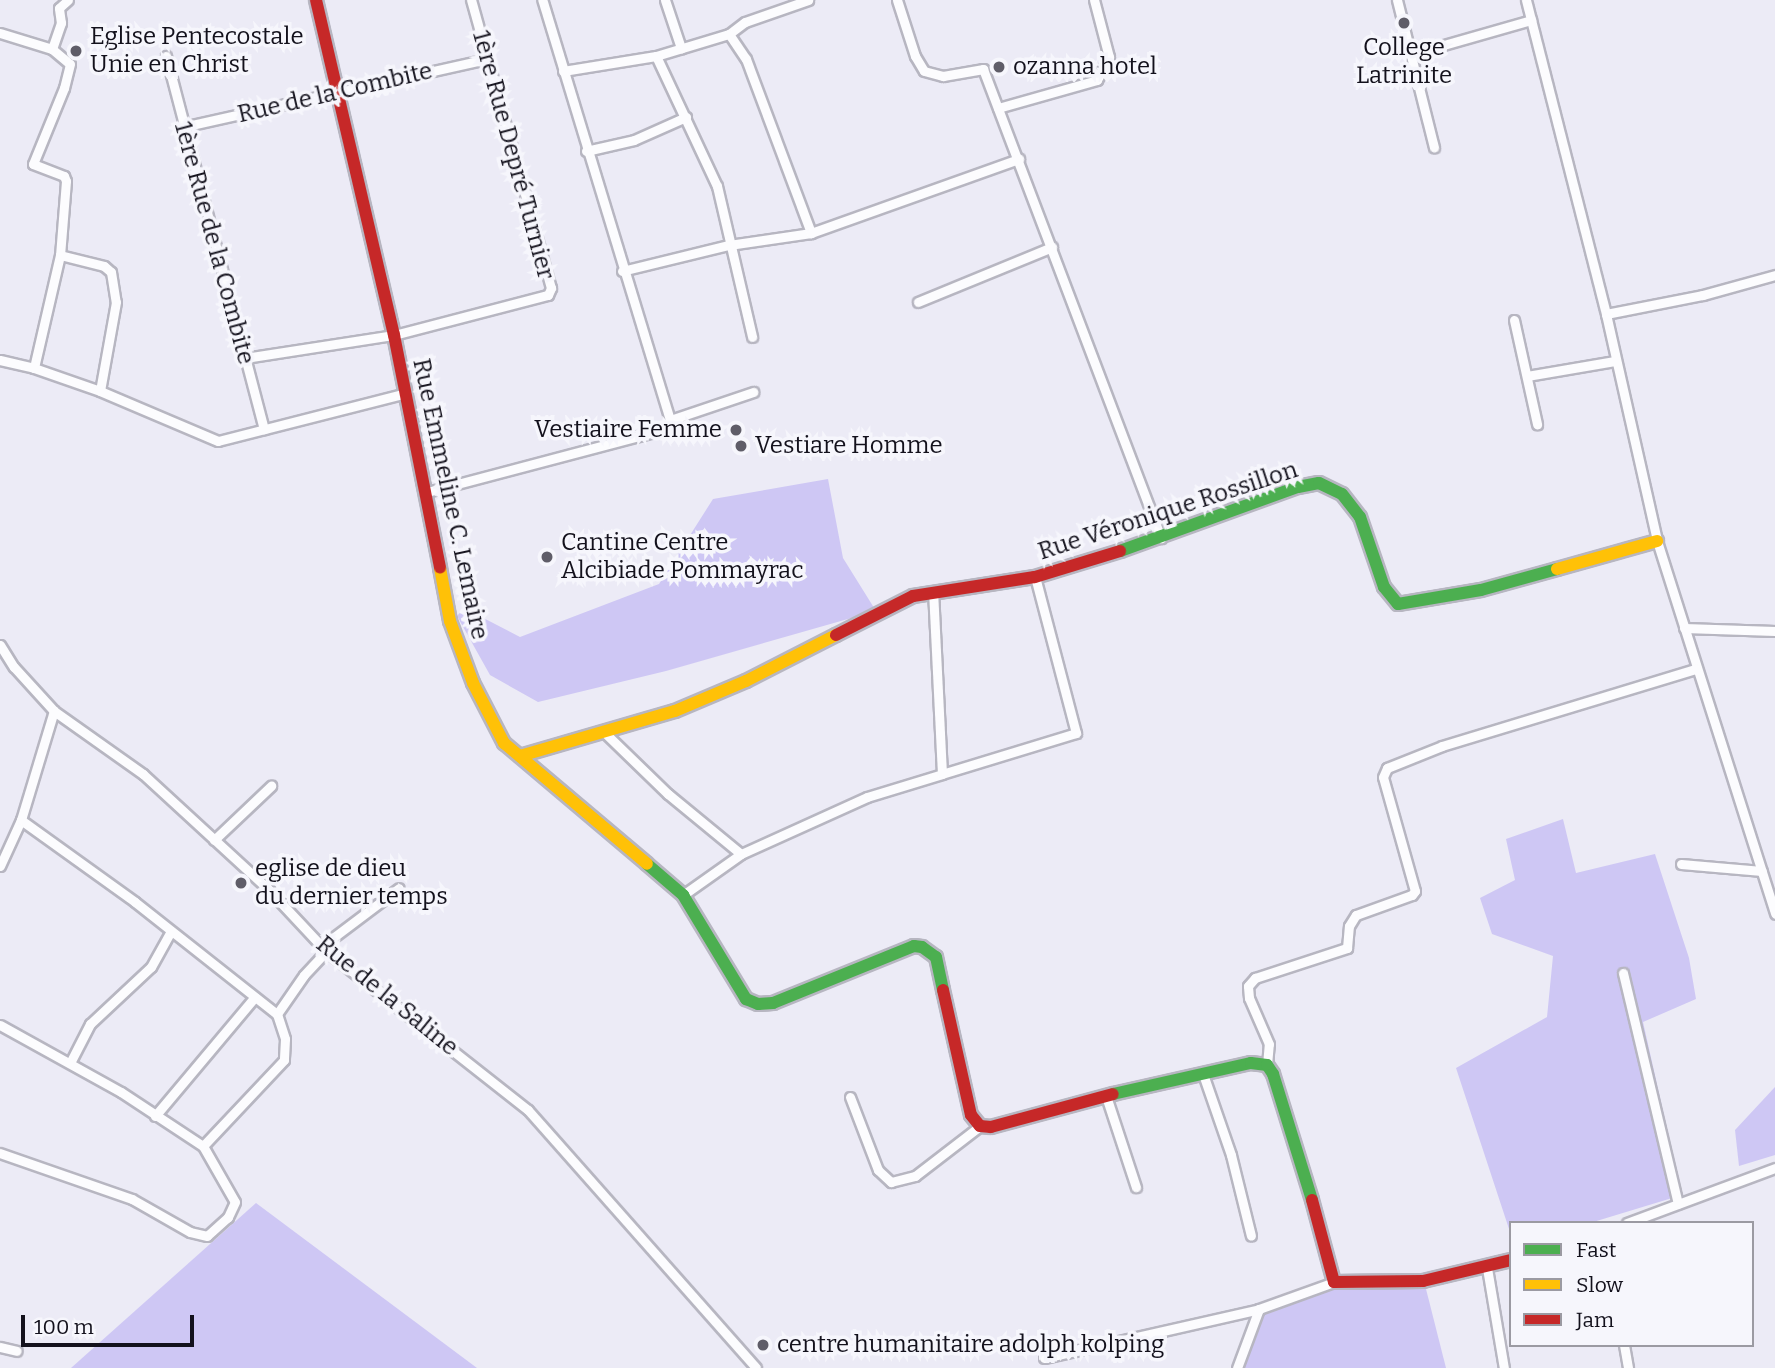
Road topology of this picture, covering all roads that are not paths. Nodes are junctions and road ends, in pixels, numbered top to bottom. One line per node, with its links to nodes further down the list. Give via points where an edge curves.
1 (68, 0): 15 (street, via 60,8 61,23)
2 (316, 0): 21 (street, Rue Emmeline C. Lemaire)
3 (471, 0): 19 (street, 1ère Rue Depré Turnier)
4 (542, 0): 20 (street)
5 (665, 0): 14 (street)
6 (808, 0): 13 (street, via 746,22)
7 (897, 0): 22 (street, via 924,71 943,76 983,69)
8 (1094, 0): 22 (street, via 1109,57 1097,80)
9 (1397, 0): 16 (street)
10 (1526, 0): 11 (street)
11 (1531, 20): 16 (street); 35 (street)
12 (0, 33): 15 (street)
13 (729, 34): 14 (street); 28 (street, via 746,59)
14 (681, 48): 18 (street)
15 (52, 49): 31 (street, via 70,64 33,164 64,176 66,181)
16 (1412, 54): 25 (street)
17 (166, 56): 24 (street, 1ère Rue de la Combite)
18 (656, 56): 20 (street); 23 (street)
19 (487, 59): 21 (street, Rue de la Combite); 37 (street, 1ère Rue Depré Turnier, via 551,288 548,295)
20 (563, 71): 26 (street)
21 (339, 93): 24 (street, Rue de la Combite); 37 (street, Rue Emmeline C. Lemaire)
22 (998, 108): 27 (street)
23 (686, 117): 26 (street, via 634,140); 29 (street, via 717,186)
24 (183, 127): 39 (street, 1ère Rue de la Combite)
25 (1433, 147)
26 (586, 152): 32 (street)
27 (1019, 159): 28 (street); 30 (street)
28 (811, 233): 29 (street)
29 (729, 245): 32 (street); 38 (street)
30 (1052, 247): 34 (street); 51 (street)
31 (60, 255): 42 (street); 44 (street, via 111,272 116,302)
32 (622, 271): 47 (street)
33 (1775, 275): 35 (street)
34 (918, 302)
35 (1606, 314): 41 (street)
36 (1514, 320): 43 (street)
37 (394, 335): 39 (street, 1ère Rue Depré Turnier); 46 (street, Rue Emmeline C. Lemaire)
38 (752, 337)
39 (245, 358): 49 (street, 1ère Rue de la Combite)
40 (0, 360): 42 (street)
41 (1615, 361): 43 (street); 52 (street)
42 (34, 368): 44 (street)
43 (1527, 376): 48 (street)
44 (100, 391): 49 (street, via 218,441)
45 (753, 392): 47 (street)
46 (406, 393): 49 (street); 50 (street, Rue Emmeline C. Lemaire)
47 (670, 420): 50 (street, via 666,429)
48 (1537, 424)
49 (264, 429)
50 (427, 492): 61 (street, Rue Emmeline C. Lemaire, via 456,641 504,743)
51 (1161, 538): 52 (street, Rue Véronique Rossillon, via 1319,483 1342,494 1360,517 1384,587 1398,604 1481,590); 53 (street, Rue Véronique Rossillon)
52 (1657, 541): 55 (street)
53 (1035, 577): 54 (street, Rue Véronique Rossillon); 62 (street, via 1076,733)
54 (933, 592): 60 (street, Rue Véronique Rossillon, via 875,613 734,686 675,711); 62 (street)
55 (1684, 628): 56 (street); 58 (street)
56 (1775, 631)
57 (0, 645): 59 (street, Rue de la Saline)
58 (1696, 669): 69 (street); 80 (street, via 1442,746 1387,768 1384,777 1415,891 1356,915 1349,926 1347,948 1255,978 1248,986 1269,1044)
59 (54, 711): 64 (street); 65 (street, Rue de la Saline, via 143,775)
60 (604, 732): 61 (street, Rue Véronique Rossillon); 66 (street, via 668,794)
61 (520, 756): 71 (street, Rue Emmeline C. Lemaire)
62 (943, 774): 66 (street, via 867,797)
63 (271, 786): 65 (street)
64 (21, 820): 68 (street); 73 (street)
65 (214, 840): 74 (street, Rue de la Saline)
66 (741, 854): 71 (street)
67 (1681, 864): 69 (street)
68 (0, 866)
69 (1762, 871): 72 (street)
70 (399, 888): 74 (street)
71 (683, 895): 85 (street, Rue Emmeline C. Lemaire, via 746,999 758,1004 773,1003 914,946 936,957 971,1115)
72 (1775, 914)
73 (171, 931): 76 (street); 79 (street, via 151,967 90,1024)
74 (324, 948): 77 (street); 101 (street, Rue de la Saline, via 528,1110)
75 (1623, 974): 90 (street)
76 (255, 997): 77 (street); 84 (street)
77 (277, 1014): 86 (street, via 285,1039 284,1060)
78 (0, 1025): 79 (street)
79 (70, 1063): 84 (street)
80 (1266, 1065): 81 (street, via 1251,1063); 95 (street, via 1301,1159)
81 (1203, 1074): 82 (street); 92 (street, via 1231,1155)
82 (1106, 1096): 85 (street, via 991,1128); 89 (street)
83 (850, 1097): 85 (street, via 878,1170 891,1182 915,1176)
84 (156, 1116): 86 (street)
85 (980, 1126)
86 (203, 1146): 87 (street, via 235,1202 228,1217 207,1236 190,1233 132,1199)
87 (0, 1153)
88 (1775, 1168): 90 (street)
89 (1136, 1187)
90 (1678, 1205): 91 (street)
91 (1633, 1221)
92 (1251, 1236)
93 (1509, 1261): 94 (street)
94 (1487, 1268): 95 (street, via 1423,1281); 103 (street)
95 (1334, 1282): 96 (street)
96 (1259, 1309): 100 (street); 102 (street)
97 (0, 1347): 99 (street)
98 (1624, 1347): 104 (street)
99 (17, 1352)
100 (1044, 1358)
101 (756, 1368)
102 (1237, 1368)
103 (1504, 1368)
104 (1628, 1368)

